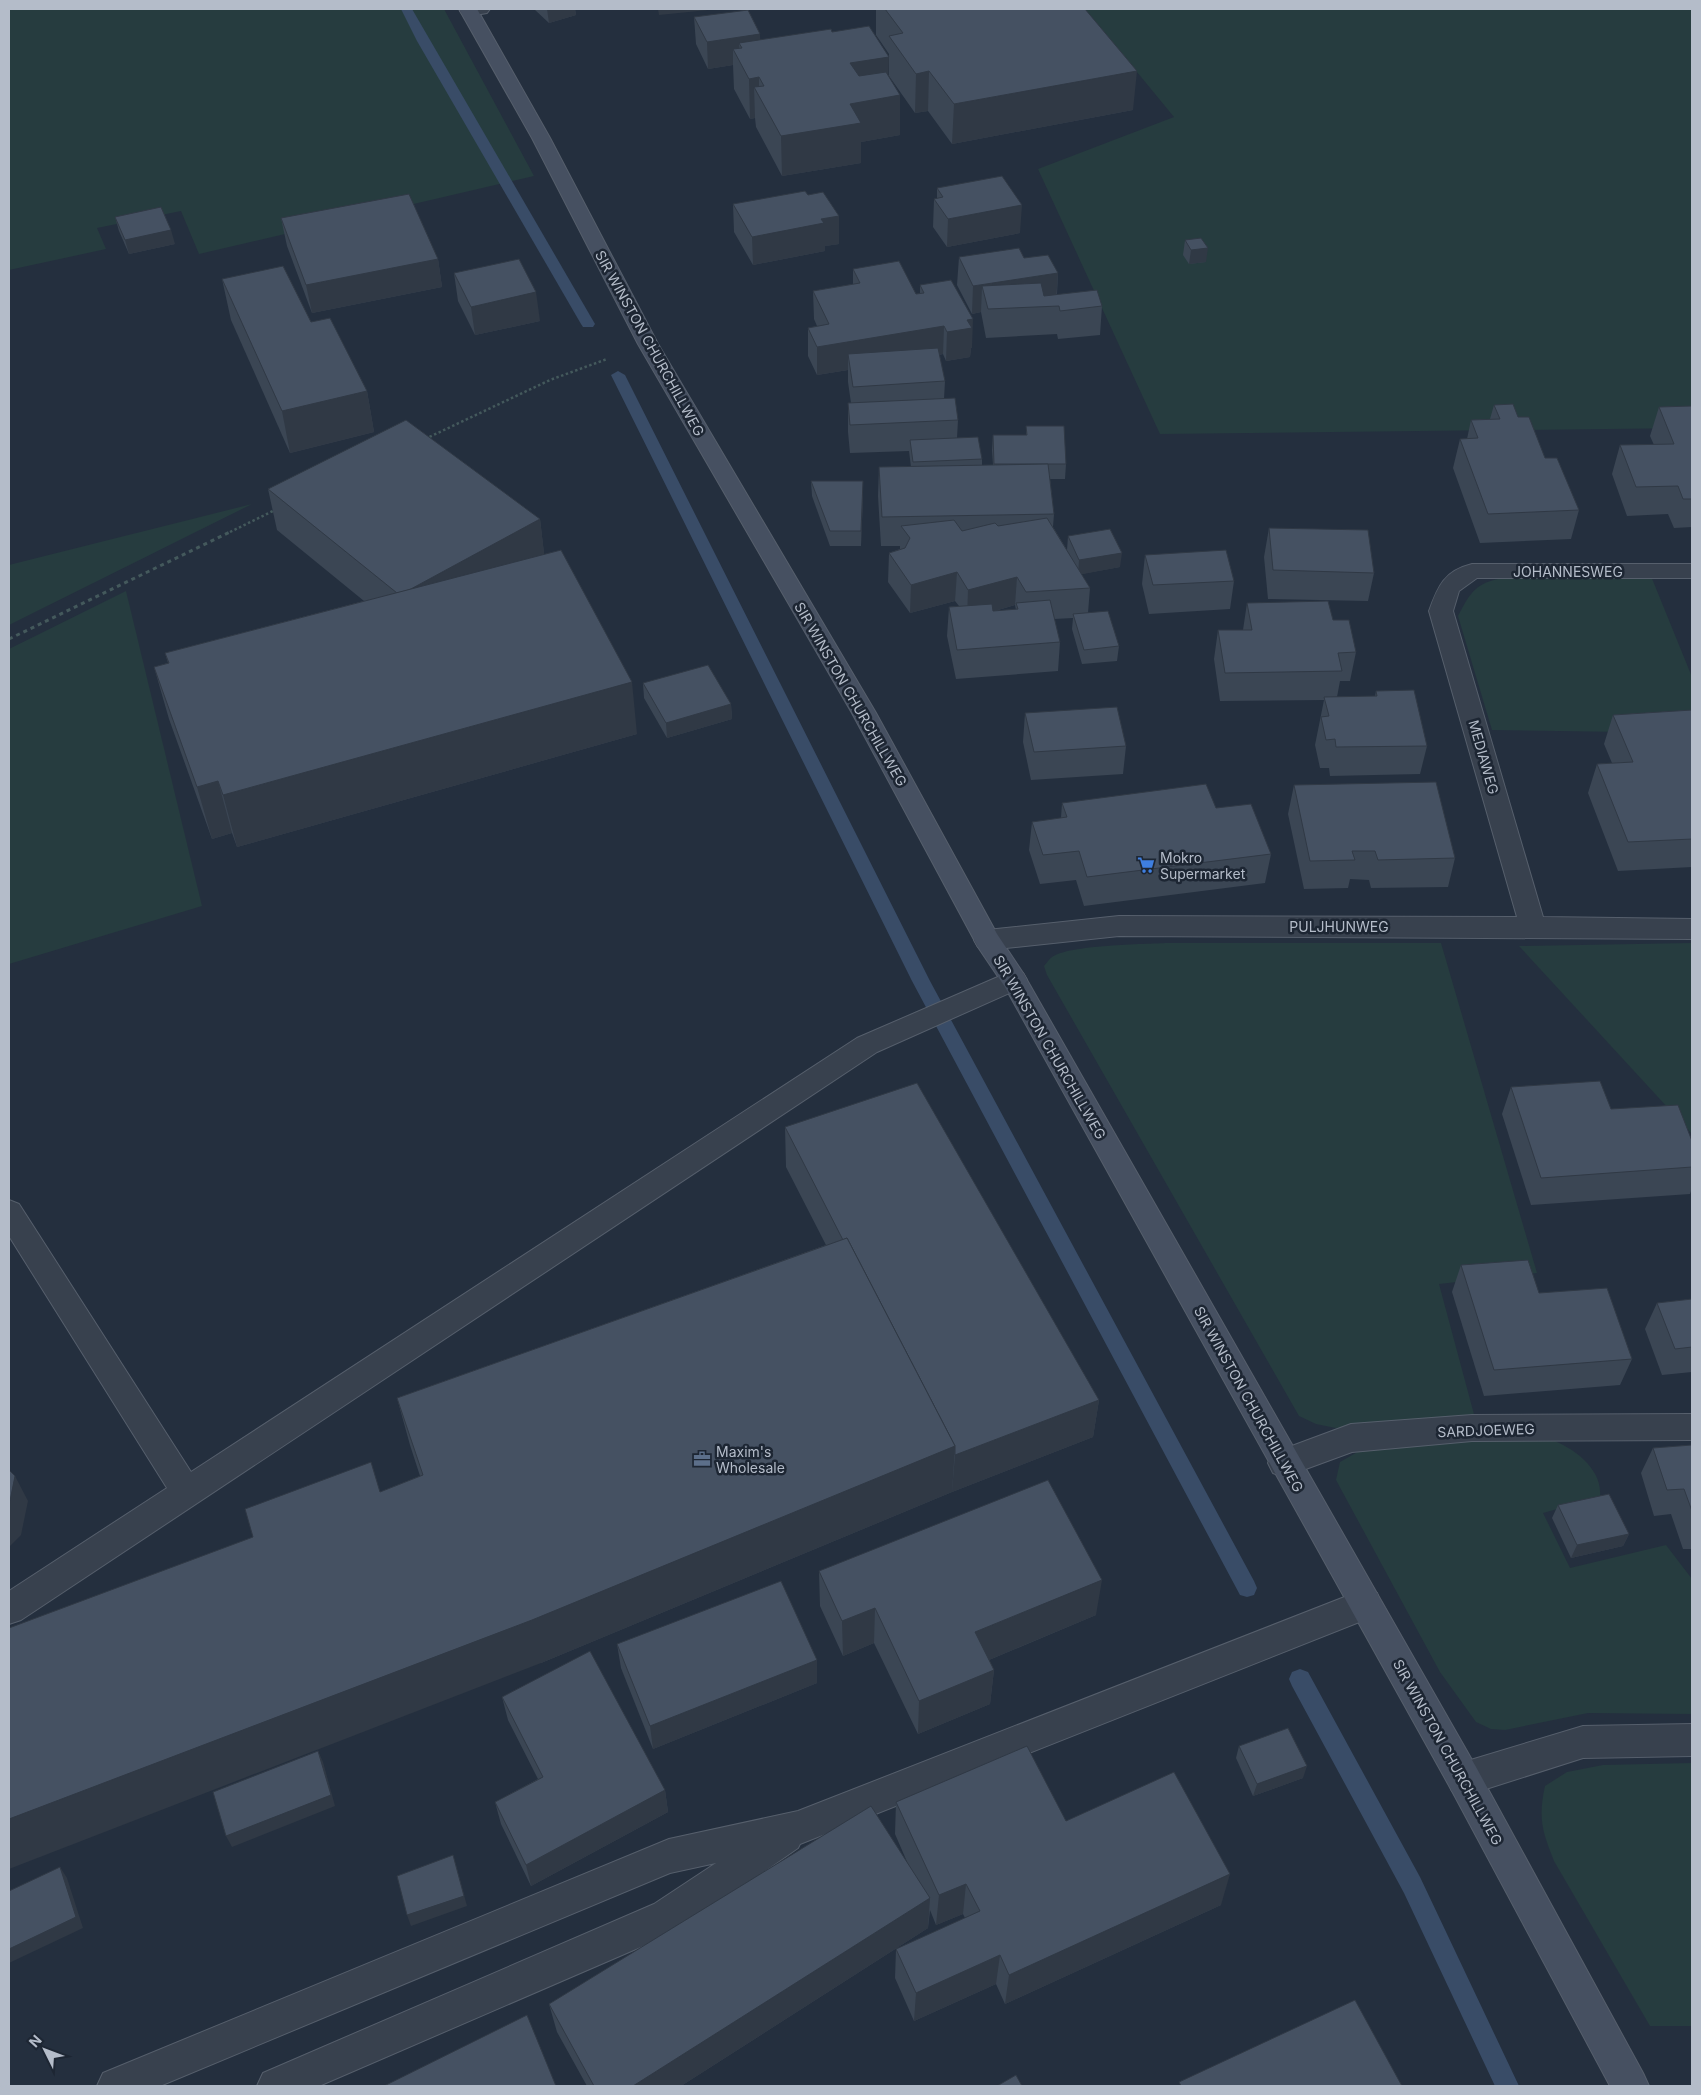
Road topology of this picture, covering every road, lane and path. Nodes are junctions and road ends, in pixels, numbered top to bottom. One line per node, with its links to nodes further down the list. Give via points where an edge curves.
1 (472, 9): 2 (street, SIR WINSTON CHURCHILLWEG)
2 (648, 344): 3 (path, via 550,380); 10 (street, SIR WINSTON CHURCHILLWEG, via 864,714)
3 (417, 443)
4 (275, 510): 7 (path)
5 (1692, 571): 6 (street, JOHANNESWEG, via 1472,571)
6 (1448, 587): 8 (street, MEDIAWEG, via 1441,611)
7 (9, 639)
8 (1533, 926): 9 (street, PULJHUNWEG); 10 (street, PULJHUNWEG, via 1120,926)
9 (1692, 929)
10 (987, 940): 11 (street, SIR WINSTON CHURCHILLWEG)
11 (1014, 980): 14 (street, SIR WINSTON CHURCHILLWEG); 15 (street, via 867,1045)
12 (9, 1212): 15 (street)
13 (1692, 1427): 14 (street, SARDJOEWEG, via 1472,1428 1351,1438)
14 (1284, 1462): 16 (street, SIR WINSTON CHURCHILLWEG)
15 (187, 1493): 17 (street)
16 (1365, 1604): 19 (street, SIR WINSTON CHURCHILLWEG); 20 (street)
17 (9, 1609)
18 (1692, 1740): 19 (street, via 1583,1742)
19 (1464, 1779): 23 (street, SIR WINSTON CHURCHILLWEG)
20 (798, 1828): 21 (street, via 669,1856); 22 (street, via 667,1917)
21 (116, 2086)
22 (276, 2086)
23 (1630, 2086)

